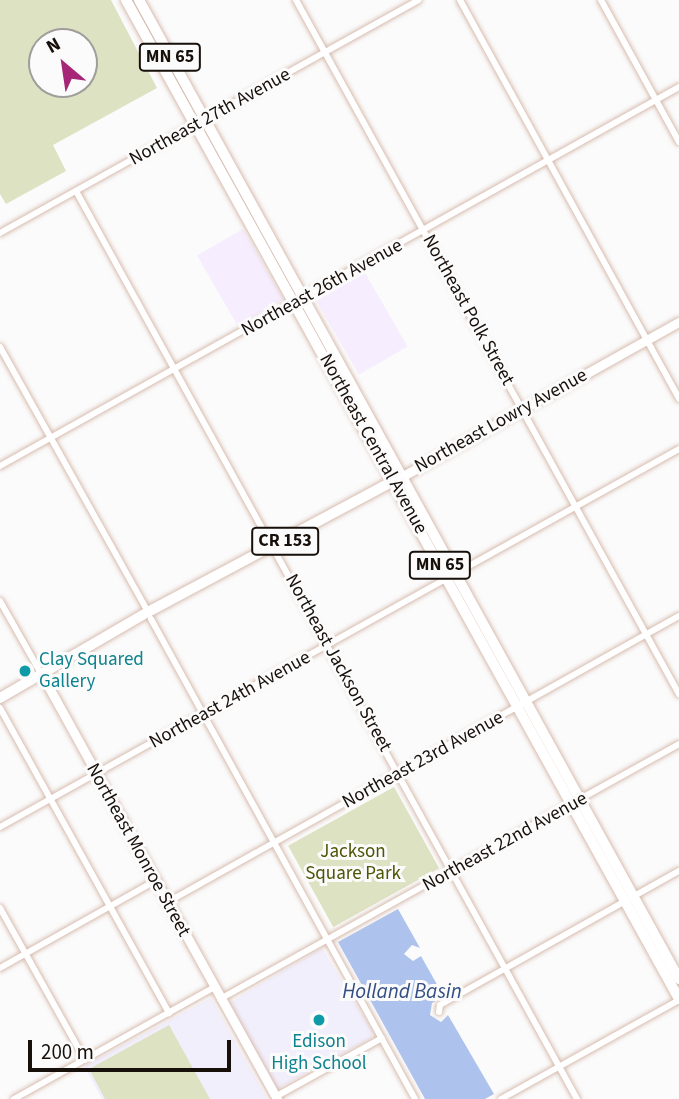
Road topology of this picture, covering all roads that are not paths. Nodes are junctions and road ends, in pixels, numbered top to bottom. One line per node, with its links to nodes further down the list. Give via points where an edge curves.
1 (126, 0): 11 (main road, Northeast Central Avenue / MN 65)
2 (139, 0): 10 (main road, Northeast Central Avenue / MN 65)
3 (296, 0): 7 (street, Northeast Polk Street)
4 (419, 0): 7 (street, Northeast 27th Avenue)
5 (460, 0): 13 (street)
6 (601, 0): 9 (street)
7 (326, 53): 10 (street, Northeast 27th Avenue); 15 (street, Northeast Polk Street)
8 (679, 87): 9 (street, Northeast 26th Avenue)
9 (655, 100): 12 (street); 13 (street, Northeast 26th Avenue)
10 (205, 120): 11 (street, Northeast 27th Avenue); 17 (main road, Northeast Central Avenue / MN 65)
11 (195, 125): 14 (street, Northeast 27th Avenue); 17 (main road, Northeast Central Avenue / MN 65)
12 (679, 142)
13 (549, 161): 15 (street, Northeast 26th Avenue); 19 (street)
14 (76, 191): 16 (street, Northeast 27th Avenue); 21 (street, Northeast Jackson Street)
15 (425, 231): 17 (street, Northeast 26th Avenue); 23 (street, Northeast Polk Street)
16 (0, 233)
17 (299, 300): 21 (street, Northeast 26th Avenue); 27 (main road, Northeast Central Avenue / MN 65)
18 (679, 322): 19 (street, Northeast Lowry Avenue / CR 153)
19 (647, 340): 22 (street); 23 (street, Northeast Lowry Avenue / CR 153)
20 (0, 347): 24 (street)
21 (177, 369): 24 (street, Northeast 26th Avenue); 29 (street, Northeast Jackson Street)
22 (679, 399)
23 (523, 409): 27 (street, Northeast Lowry Avenue / CR 153); 28 (street, Northeast Polk Street)
24 (51, 438): 26 (street, Northeast 26th Avenue); 32 (street)
25 (679, 449): 28 (street, Northeast 24th Avenue)
26 (0, 466)
27 (398, 479): 29 (main road, Northeast Lowry Avenue / CR 153); 30 (main road, Northeast Central Avenue / MN 65)
28 (576, 506): 30 (street, Northeast 24th Avenue); 34 (street, Northeast Polk Street)
29 (274, 547): 32 (main road, Northeast Lowry Avenue / CR 153); 35 (street, Northeast Jackson Street)
30 (453, 575): 35 (street, Northeast 24th Avenue); 39 (main road, Northeast Central Avenue / MN 65)
31 (0, 601): 36 (street, Northeast Monroe Street)
32 (150, 616): 36 (main road, Northeast Lowry Avenue / CR 153); 41 (street)
33 (679, 617): 34 (street, Northeast 23rd Avenue)
34 (647, 635): 37 (street, Northeast Polk Street); 39 (street, Northeast 23rd Avenue)
35 (328, 645): 41 (street, Northeast 24th Avenue); 43 (street, Northeast Jackson Street)
36 (41, 675): 38 (main road, Northeast Lowry Avenue / CR 153); 44 (street, Northeast Monroe Street)
37 (679, 694)
38 (0, 698)
39 (522, 704): 43 (street, Northeast 23rd Avenue); 46 (main road, Northeast Central Avenue / MN 65)
40 (0, 708): 45 (street)
41 (203, 713): 44 (street, Northeast 24th Avenue); 48 (street)
42 (679, 744): 46 (street, Northeast 22nd Avenue)
43 (398, 773): 48 (street, Northeast 23rd Avenue); 49 (street, Northeast Jackson Street)
44 (96, 775): 45 (street, Northeast 24th Avenue); 51 (street, Northeast Monroe Street)
45 (49, 799): 47 (street, Northeast 24th Avenue); 54 (street)
46 (576, 802): 49 (street, Northeast 22nd Avenue); 52 (main road, Northeast Central Avenue / MN 65)
47 (0, 827)
48 (275, 842): 53 (street, Northeast 23rd Avenue); 56 (street)
49 (453, 871): 56 (street, Northeast 22nd Avenue); 59 (street, Northeast Jackson Street)
50 (679, 871): 52 (street)
51 (155, 881): 53 (street, Northeast Monroe Street); 54 (street)
52 (629, 899): 59 (street); 60 (main road, Northeast Central Avenue / MN 65); 63 (main road, Northeast Central Avenue / MN 65)
53 (166, 902): 61 (street, Northeast Monroe Street)
54 (109, 906): 57 (street); 65 (street)
55 (0, 908): 57 (street)
56 (328, 940): 62 (street, Northeast 22nd Avenue); 66 (street)
57 (25, 954): 58 (street); 67 (street)
58 (0, 968)
59 (506, 968): 64 (street, via 440,1005); 68 (street, Northeast Jackson Street)
60 (679, 979)
61 (213, 988): 62 (street, Northeast Monroe Street); 65 (street)
62 (220, 999): 69 (street, Northeast Monroe Street)
63 (679, 999): 68 (street)
64 (439, 1012)
65 (169, 1013): 67 (street)
66 (382, 1038): 69 (street); 71 (street)
67 (85, 1060): 70 (street)
68 (559, 1067): 72 (street); 73 (street, Northeast Jackson Street)
69 (276, 1098)
70 (14, 1099)
71 (415, 1099)
72 (501, 1099)
73 (577, 1099)

